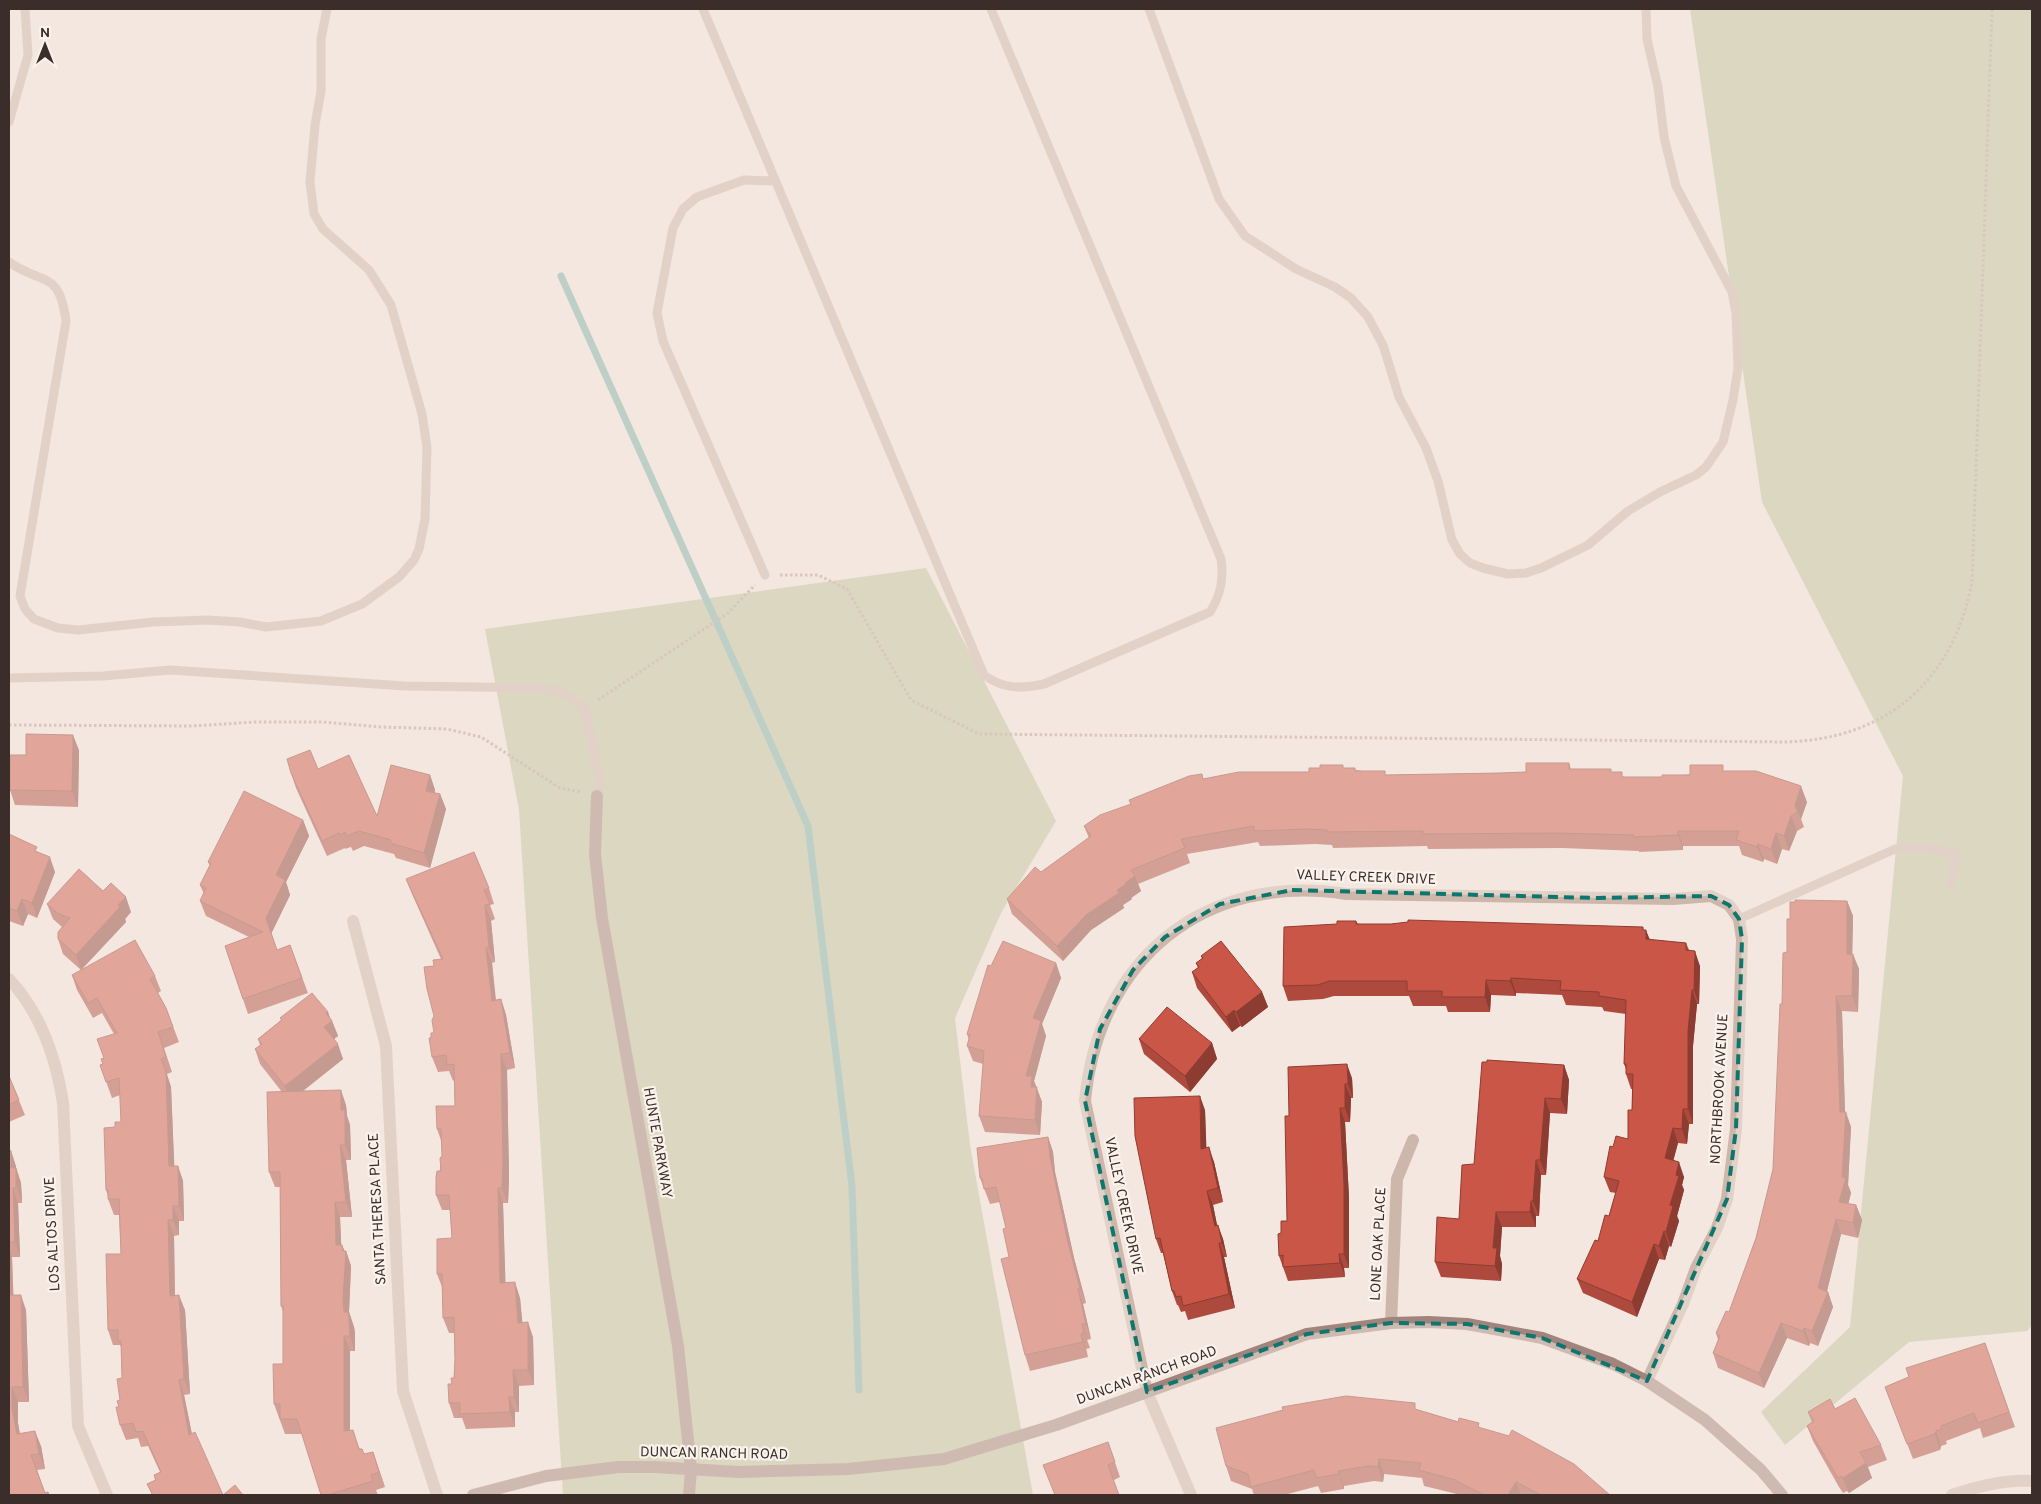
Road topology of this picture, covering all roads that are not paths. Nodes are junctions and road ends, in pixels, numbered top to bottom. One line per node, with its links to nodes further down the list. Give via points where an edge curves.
1 (26, 9): 7 (lane, via 28,55)
2 (327, 9): 9 (lane, via 321,39 321,90 310,182 314,214 323,229 369,270 391,305 422,414 427,448 425,519 419,549 399,577 362,604 321,621 266,627 198,620 78,630 58,628 34,619 20,596 66,321 62,296 49,280)
3 (703, 9): 8 (lane)
4 (991, 9): 8 (lane, via 1221,559 1224,576 1218,600 1210,612 1044,684 1025,688 1008,686 996,684 984,675)
5 (1149, 9): 6 (lane, via 1219,199 1245,236 1296,269 1352,298 1368,317 1383,345 1399,397 1429,456 1452,540 1470,563 1508,574 1534,570 1588,545 1628,511 1696,476 1723,442 1738,368 1736,313 1732,292 1676,186 1647,39)
6 (1646, 9)
7 (9, 122)
8 (775, 181): 10 (lane, via 744,180 698,197 683,209 673,228 657,313 663,341)
9 (9, 262)
10 (765, 575)
11 (9, 678): 12 (lane, via 103,676 170,670 405,686 541,688 562,692 585,708 600,781)
12 (598, 796): 22 (street, HUNTE PARKWAY, via 595,854 602,918 678,1346)
13 (1950, 884): 15 (lane, via 1957,854 1920,846 1895,849)
14 (1729, 905): 15 (street, NORTHBROOK AVENUE); 21 (street, VALLEY CREEK DRIVE, via 1711,896 1597,898 1346,894 1292,890 1220,904 1165,937 1133,970 1100,1029 1085,1101)
15 (1739, 919): 20 (street, NORTHBROOK AVENUE, via 1742,939 1736,1129 1727,1199 1717,1228)
16 (353, 921): 25 (street, SANTA THERESA PLACE, via 386,1046 403,1391)
17 (9, 979): 24 (street, LOS ALTOS DRIVE, via 41,1026 58,1076 63,1103 78,1426)
18 (1413, 1140): 19 (street, LONE OAK PLACE, via 1397,1179)
19 (1391, 1323): 20 (street, DUNCAN RANCH ROAD, via 1467,1324 1532,1336 1578,1350); 21 (street, DUNCAN RANCH ROAD, via 1307,1334)
20 (1647, 1381): 29 (street, DUNCAN RANCH ROAD, via 1732,1442)
21 (1147, 1392): 22 (street, DUNCAN RANCH ROAD, via 1056,1425 944,1459 848,1469 739,1472); 28 (street, VALLEY CREEK DRIVE)
22 (691, 1469): 26 (street, DUNCAN RANCH ROAD, via 582,1470); 27 (street, HUNTE PARKWAY)
23 (2032, 1481): 30 (street, via 1998,1482)
24 (107, 1495)
25 (437, 1495)
26 (473, 1495)
27 (689, 1495)
28 (1191, 1495)
29 (1782, 1495)
30 (1952, 1495)

